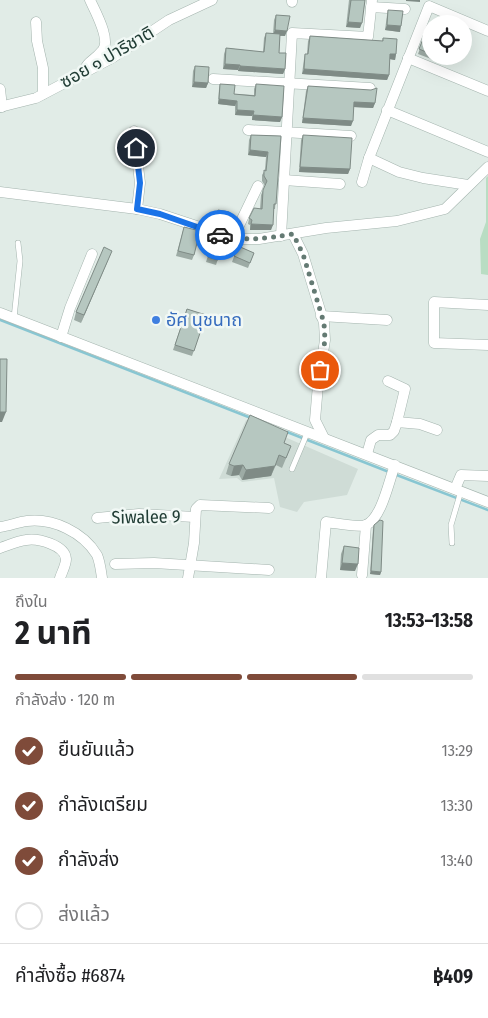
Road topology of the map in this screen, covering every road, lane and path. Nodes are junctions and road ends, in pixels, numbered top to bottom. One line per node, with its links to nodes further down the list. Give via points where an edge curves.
1 (90, 0): 8 (street, via 106,44 104,50 87,63)
2 (212, 0): 8 (street, ซอย ๑ ปาริชาติ, via 170,20)
3 (372, 3): 4 (street); 10 (street, via 368,37 292,33)
4 (405, 9)
5 (36, 22): 14 (street, via 43,68)
6 (488, 31): 7 (street, via 429,6)
7 (408, 58): 13 (street); 16 (street)
8 (82, 74): 14 (street, ซอย ๑ ปาริชาติ)
9 (213, 79): 10 (street)
10 (289, 83): 11 (street); 19 (street)
11 (370, 88)
12 (0, 89): 15 (street)
13 (488, 91)
14 (43, 94): 15 (street, ซอย ๑ ปาริชาติ)
15 (1, 107)
16 (387, 110): 21 (street); 22 (street)
17 (248, 130): 19 (street)
18 (134, 131): 30 (street, via 140,183)
19 (287, 131): 20 (street); 24 (street)
20 (351, 136)
21 (488, 152)
22 (368, 158): 25 (street); 27 (street, via 399,172)
23 (488, 167): 27 (street)
24 (284, 180): 26 (street); 32 (street)
25 (362, 182)
26 (340, 184)
27 (468, 185): 31 (street, via 445,209 397,221)
28 (258, 186): 33 (street)
29 (0, 192): 30 (street)
30 (137, 209): 33 (street)
31 (293, 234): 32 (street); 38 (street, via 303,254)
32 (281, 236): 33 (street)
33 (232, 238)
34 (18, 243): 39 (lane, via 20,261)
35 (92, 254): 41 (street)
36 (488, 305): 42 (street, via 434,302 434,343)
37 (1, 316): 39 (street)
38 (321, 316): 40 (street); 47 (street, via 325,340 315,420)
39 (14, 318): 41 (street)
40 (387, 320)
41 (61, 337): 46 (street)
42 (488, 346)
43 (388, 381): 44 (street, via 405,388)
44 (397, 422): 45 (street); 48 (street, via 390,435 378,435 371,440)
45 (438, 430)
46 (307, 433): 47 (street); 49 (lane)
47 (323, 436): 48 (street)
48 (367, 454): 50 (street)
49 (292, 469)
50 (393, 470): 52 (street); 57 (street, via 377,514)
51 (488, 476): 52 (street, via 461,475)
52 (458, 490): 53 (street); 59 (lane, via 451,525)
53 (488, 502)
54 (269, 508): 55 (street, via 200,505)
55 (195, 517): 56 (street, Siwalee 9, via 139,514); 62 (street)
56 (97, 518)
57 (366, 525): 64 (street); 68 (street, via 326,522)
58 (0, 527): 66 (street, via 28,521 52,523 68,529 85,540 97,557)
59 (452, 543)
60 (0, 548): 65 (street, via 28,540 46,542 65,554)
61 (115, 564): 62 (street)
62 (191, 565): 63 (street); 67 (street)
63 (269, 570)
64 (362, 575)
65 (60, 578)
66 (102, 578)
67 (188, 578)
68 (321, 578)

